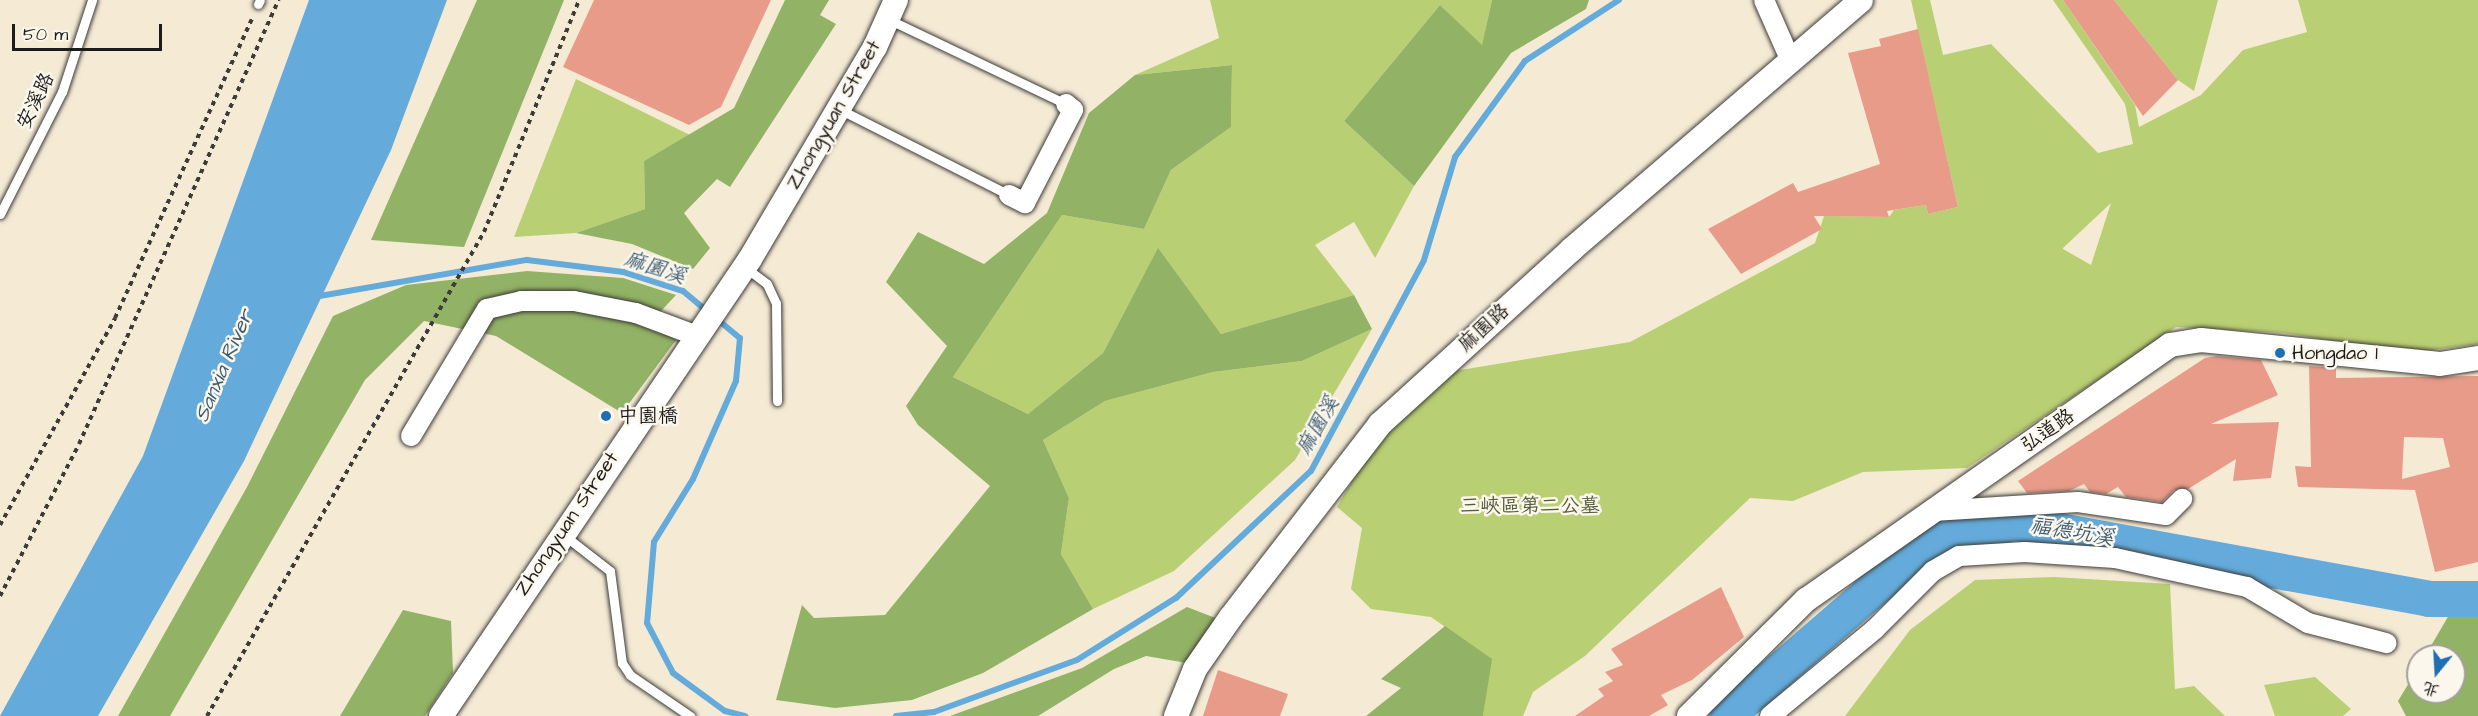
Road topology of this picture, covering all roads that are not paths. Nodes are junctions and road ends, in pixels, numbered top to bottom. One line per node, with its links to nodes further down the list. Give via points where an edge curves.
1 (92, 0): 9 (lane, 安溪路, via 62,92)
2 (1764, 0): 5 (street)
3 (1861, 0): 5 (street, 麻園路)
4 (892, 10): 6 (lane); 7 (street, Zhongyuan Street)
5 (1790, 59): 21 (street, 麻園路, via 1380,424 1225,626 1195,669)
6 (1066, 104): 8 (street, via 1073,110 1025,203)
7 (839, 109): 8 (lane); 10 (street, Zhongyuan Street)
8 (1009, 195)
9 (0, 214)
10 (747, 263): 11 (street, Zhongyuan Street); 13 (lane, via 767,284 776,303)
11 (697, 336): 14 (street, via 636,313 574,301 521,301 487,309); 17 (street, Zhongyuan Street)
12 (2478, 358): 16 (street, 弘道路, via 2440,363 2201,340 2170,345)
13 (777, 401)
14 (411, 436)
15 (2182, 499): 16 (street, via 2166,515 2078,502)
16 (1933, 511): 22 (street, 弘道路, via 1806,600)
17 (560, 532): 19 (street, Zhongyuan Street); 20 (lane, via 610,571 622,663 630,675)
18 (2386, 643): 23 (street, via 2308,623 2247,587 2115,558 2025,552 1959,556 1933,571 1875,629)
19 (441, 716)
20 (690, 716)
21 (1176, 716)
22 (1689, 716)
23 (1770, 716)

